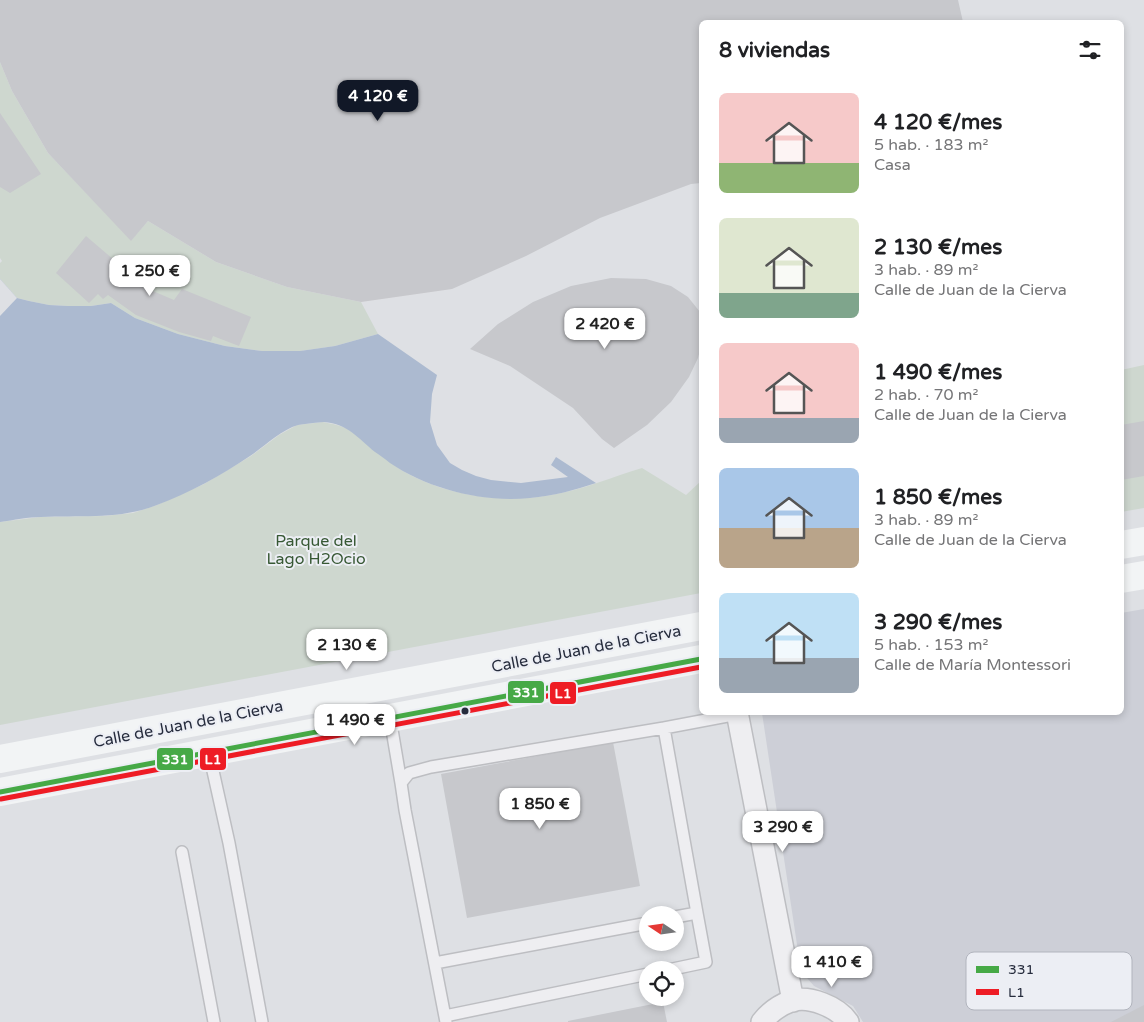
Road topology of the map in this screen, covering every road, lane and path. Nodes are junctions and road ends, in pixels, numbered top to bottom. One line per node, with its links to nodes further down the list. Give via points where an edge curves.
1 (1144, 541): 2 (street)
2 (1124, 544)
3 (1144, 575): 4 (street)
4 (1124, 578)
5 (699, 626): 12 (street, Calle de Juan de la Cierva)
6 (699, 659): 9 (street, Calle de Juan de la Cierva)
7 (727, 715): 10 (lane)
8 (737, 715): 22 (street)
9 (390, 718): 11 (street, Calle de Juan de la Cierva); 13 (lane)
10 (664, 728): 13 (lane, via 431,767 409,773); 16 (lane)
11 (209, 753): 14 (street, Calle de Juan de la Cierva); 25 (lane)
12 (0, 759)
13 (401, 783): 19 (lane)
14 (0, 792)
15 (182, 852): 24 (lane)
16 (697, 913): 17 (lane); 20 (lane, via 706,962)
17 (684, 915)
18 (639, 925): 19 (lane)
19 (434, 963): 23 (lane)
20 (684, 967)
21 (639, 976): 23 (lane)
22 (793, 1000): 26 (street); 27 (street, via 813,1001 831,1007)
23 (445, 1019)
24 (214, 1022)
25 (262, 1022)
26 (762, 1022)
27 (848, 1022)

